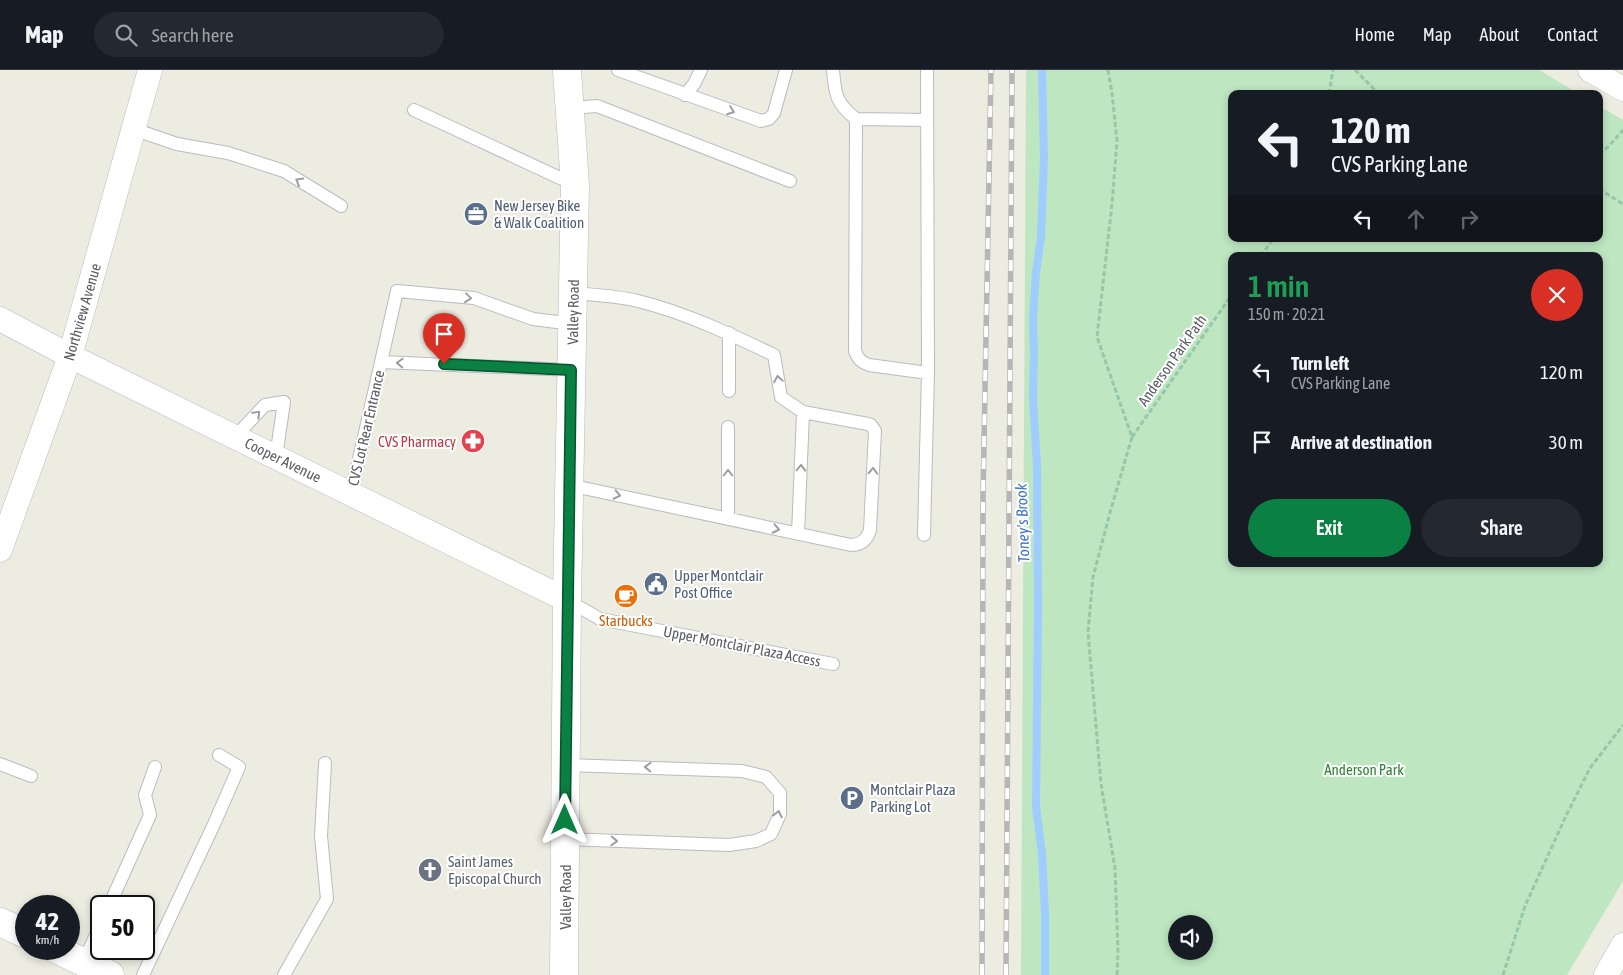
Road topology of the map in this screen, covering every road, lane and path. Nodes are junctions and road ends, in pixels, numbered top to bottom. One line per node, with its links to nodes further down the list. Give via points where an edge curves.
1 (150, 70): 20 (street, Northview Avenue)
2 (567, 70): 16 (main road, Valley Road)
3 (618, 70): 15 (lane)
4 (701, 70): 15 (lane)
5 (786, 70): 15 (lane, one-way to 5, via 764,121 774,113)
6 (833, 70): 18 (lane, via 842,108)
7 (927, 70): 19 (lane)
8 (1108, 70): 41 (path, via 1117,141 1097,337)
9 (1333, 70): 13 (path)
10 (1355, 70): 14 (path)
11 (1590, 70): 12 (street)
12 (1623, 89)
13 (1330, 90)
14 (1374, 90)
15 (685, 95)
16 (570, 108): 23 (lane, via 597,106); 24 (main road, Valley Road)
17 (414, 110): 24 (lane)
18 (856, 119): 19 (lane); 36 (lane, via 855,351 858,358 869,365)
19 (927, 120): 36 (lane)
20 (133, 129): 27 (lane, one-way to 20, via 284,171 228,153 177,144); 33 (street, Northview Avenue)
21 (1623, 130): 22 (path)
22 (1603, 151)
23 (790, 181)
24 (575, 185): 28 (main road, Valley Road)
25 (1603, 192): 26 (path)
26 (1623, 204)
27 (341, 206)
28 (573, 293): 31 (main road, Valley Road); 32 (lane, via 637,301 682,314)
29 (1228, 300): 41 (path, Anderson Park Path)
30 (0, 319): 33 (street, Cooper Avenue)
31 (573, 324): 34 (lane, CVS Lot Rear Entrance, one-way to 31, via 398,292 474,298 533,319); 35 (main road, Valley Road)
32 (729, 333): 37 (lane); 38 (lane, one-way to 32, via 781,397 774,356)
33 (70, 356): 40 (street, Cooper Avenue); 48 (street, Northview Avenue)
34 (381, 362): 35 (lane, one-way to 34); 44 (lane, CVS Lot Rear Entrance)
35 (571, 370): 43 (main road, Valley Road)
36 (928, 373): 47 (lane)
37 (729, 391)
38 (803, 412): 46 (lane, one-way to 38); 46 (lane, one-way to 38, via 851,545 865,540 870,530 875,441 871,425)
39 (728, 427): 45 (lane, one-way to 39)
40 (235, 437): 42 (street, Cooper Avenue); 42 (lane, one-way to 42, via 265,405 284,402)
41 (1132, 437): 68 (path, Anderson Park Path, via 1093,577 1088,632 1101,784 1115,868)
42 (276, 457): 44 (street, Cooper Avenue)
43 (569, 485): 45 (lane, one-way to 45); 49 (main road, Valley Road)
44 (351, 494): 49 (street, Cooper Avenue)
45 (728, 519): 46 (lane, one-way to 46)
46 (798, 534)
47 (924, 535)
48 (0, 550)
49 (567, 600): 50 (lane, Upper Montclair Plaza Access, via 600,619); 55 (main road, Valley Road)
50 (833, 664)
51 (1623, 725): 69 (path, via 1590,768 1565,818 1525,906)
52 (219, 755): 65 (lane, via 238,767)
53 (325, 763): 66 (lane, via 320,836 327,899)
54 (0, 764): 57 (lane)
55 (566, 765): 58 (main road, Valley Road); 58 (lane, one-way to 55, via 729,845 756,841 771,834 780,814 780,793 766,777 742,771)
56 (155, 767): 59 (lane, via 145,795 150,815)
57 (31, 776)
58 (565, 839): 67 (main road, Valley Road)
59 (114, 895)
60 (1623, 946): 70 (street)
61 (90, 948): 63 (lane)
62 (80, 960): 63 (main road)
63 (84, 962): 64 (main road)
64 (110, 975)
65 (143, 975)
66 (284, 975)
67 (564, 975)
68 (1116, 975)
69 (1503, 975)
70 (1606, 975)

